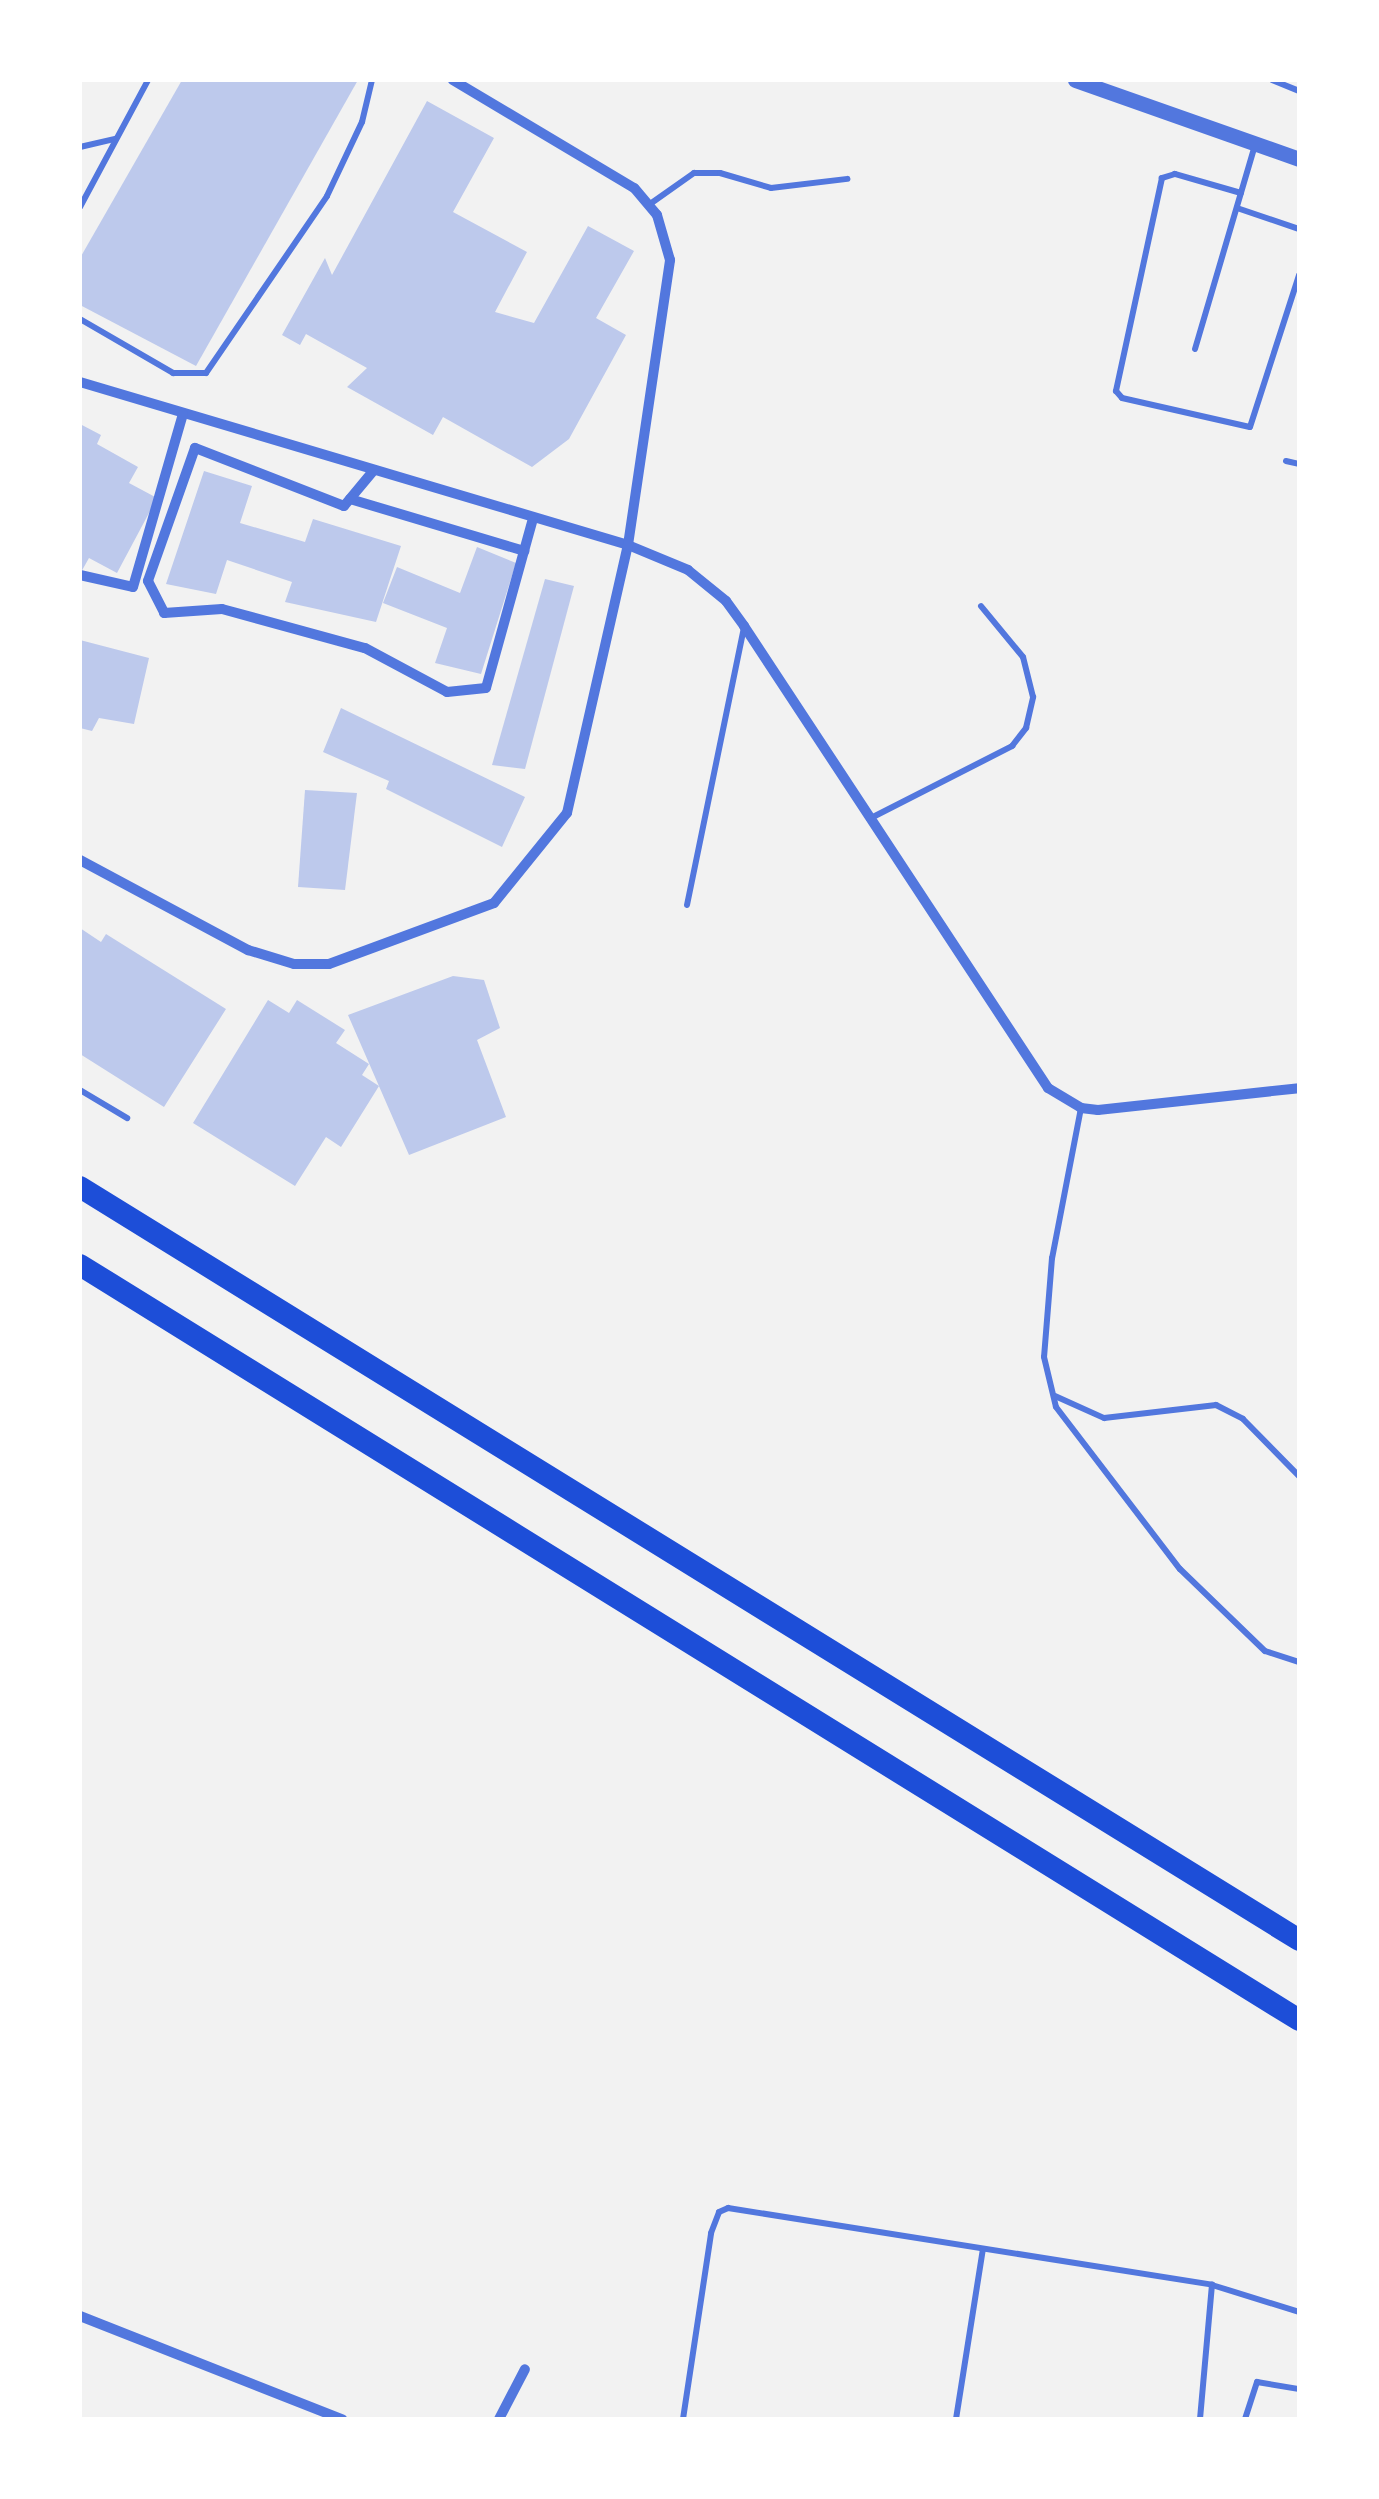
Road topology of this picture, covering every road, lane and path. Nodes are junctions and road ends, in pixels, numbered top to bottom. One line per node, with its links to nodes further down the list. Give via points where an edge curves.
1 (148, 80): 7 (lane)
2 (372, 80): 18 (lane, via 362,122 327,196 206,373 173,373)
3 (453, 80): 13 (street, via 614,173)
4 (1075, 80): 8 (street)
5 (1272, 80): 6 (lane)
6 (1299, 91)
7 (117, 139): 9 (lane); 14 (lane)
8 (1256, 144): 10 (street); 12 (lane)
9 (80, 147)
10 (1299, 159)
11 (847, 179): 13 (lane, via 771,188 694,172)
12 (1241, 193): 15 (lane); 17 (lane, via 1175,174 1162,178 1116,391 1122,398 1250,427)
13 (650, 204): 27 (street, via 664,233 669,290)
14 (80, 207)
15 (1237, 208): 16 (lane); 19 (lane)
16 (1299, 229)
17 (1299, 275)
18 (80, 319)
19 (1195, 349)
20 (80, 382): 21 (street)
21 (183, 414): 24 (street); 29 (street, via 133,586)
22 (1286, 460): 23 (lane)
23 (1299, 464)
24 (374, 470): 25 (street); 26 (street)
25 (350, 499): 28 (street); 28 (street, via 344,506 195,448 148,582 164,613 222,610 365,648 447,692 486,688)
26 (533, 518): 27 (street); 28 (street)
27 (628, 545): 31 (street, via 708,583); 33 (street, via 576,790 559,828 494,903 346,961 294,964 248,950)
28 (524, 550)
29 (80, 575)
30 (982, 606): 32 (lane, via 1023,657 1033,697 1026,728 1012,746)
31 (744, 626): 32 (street); 34 (lane)
32 (868, 820): 37 (street, via 1034,1072)
33 (80, 860)
34 (686, 906)
35 (1299, 1088): 37 (street, via 1127,1109)
36 (80, 1090): 38 (lane)
37 (1082, 1108): 41 (lane, via 1052,1258 1044,1357)
38 (127, 1118)
39 (80, 1187): 44 (highway)
40 (80, 1264): 45 (highway)
41 (1054, 1396): 42 (lane, via 1104,1418 1216,1405 1243,1419); 43 (lane, via 1060,1416 1180,1569 1265,1651)
42 (1299, 1476)
43 (1299, 1662)
44 (1299, 1940)
45 (1299, 2020)
46 (983, 2249): 47 (lane); 54 (lane, via 722,2209 711,2233); 55 (lane)
47 (1212, 2285): 48 (lane); 56 (lane)
48 (1299, 2312)
49 (80, 2316): 52 (street)
50 (524, 2369): 53 (street)
51 (1299, 2389): 57 (lane, via 1256,2382)
52 (342, 2419)
53 (500, 2419)
54 (683, 2419)
55 (956, 2419)
56 (1200, 2419)
57 (1245, 2419)

